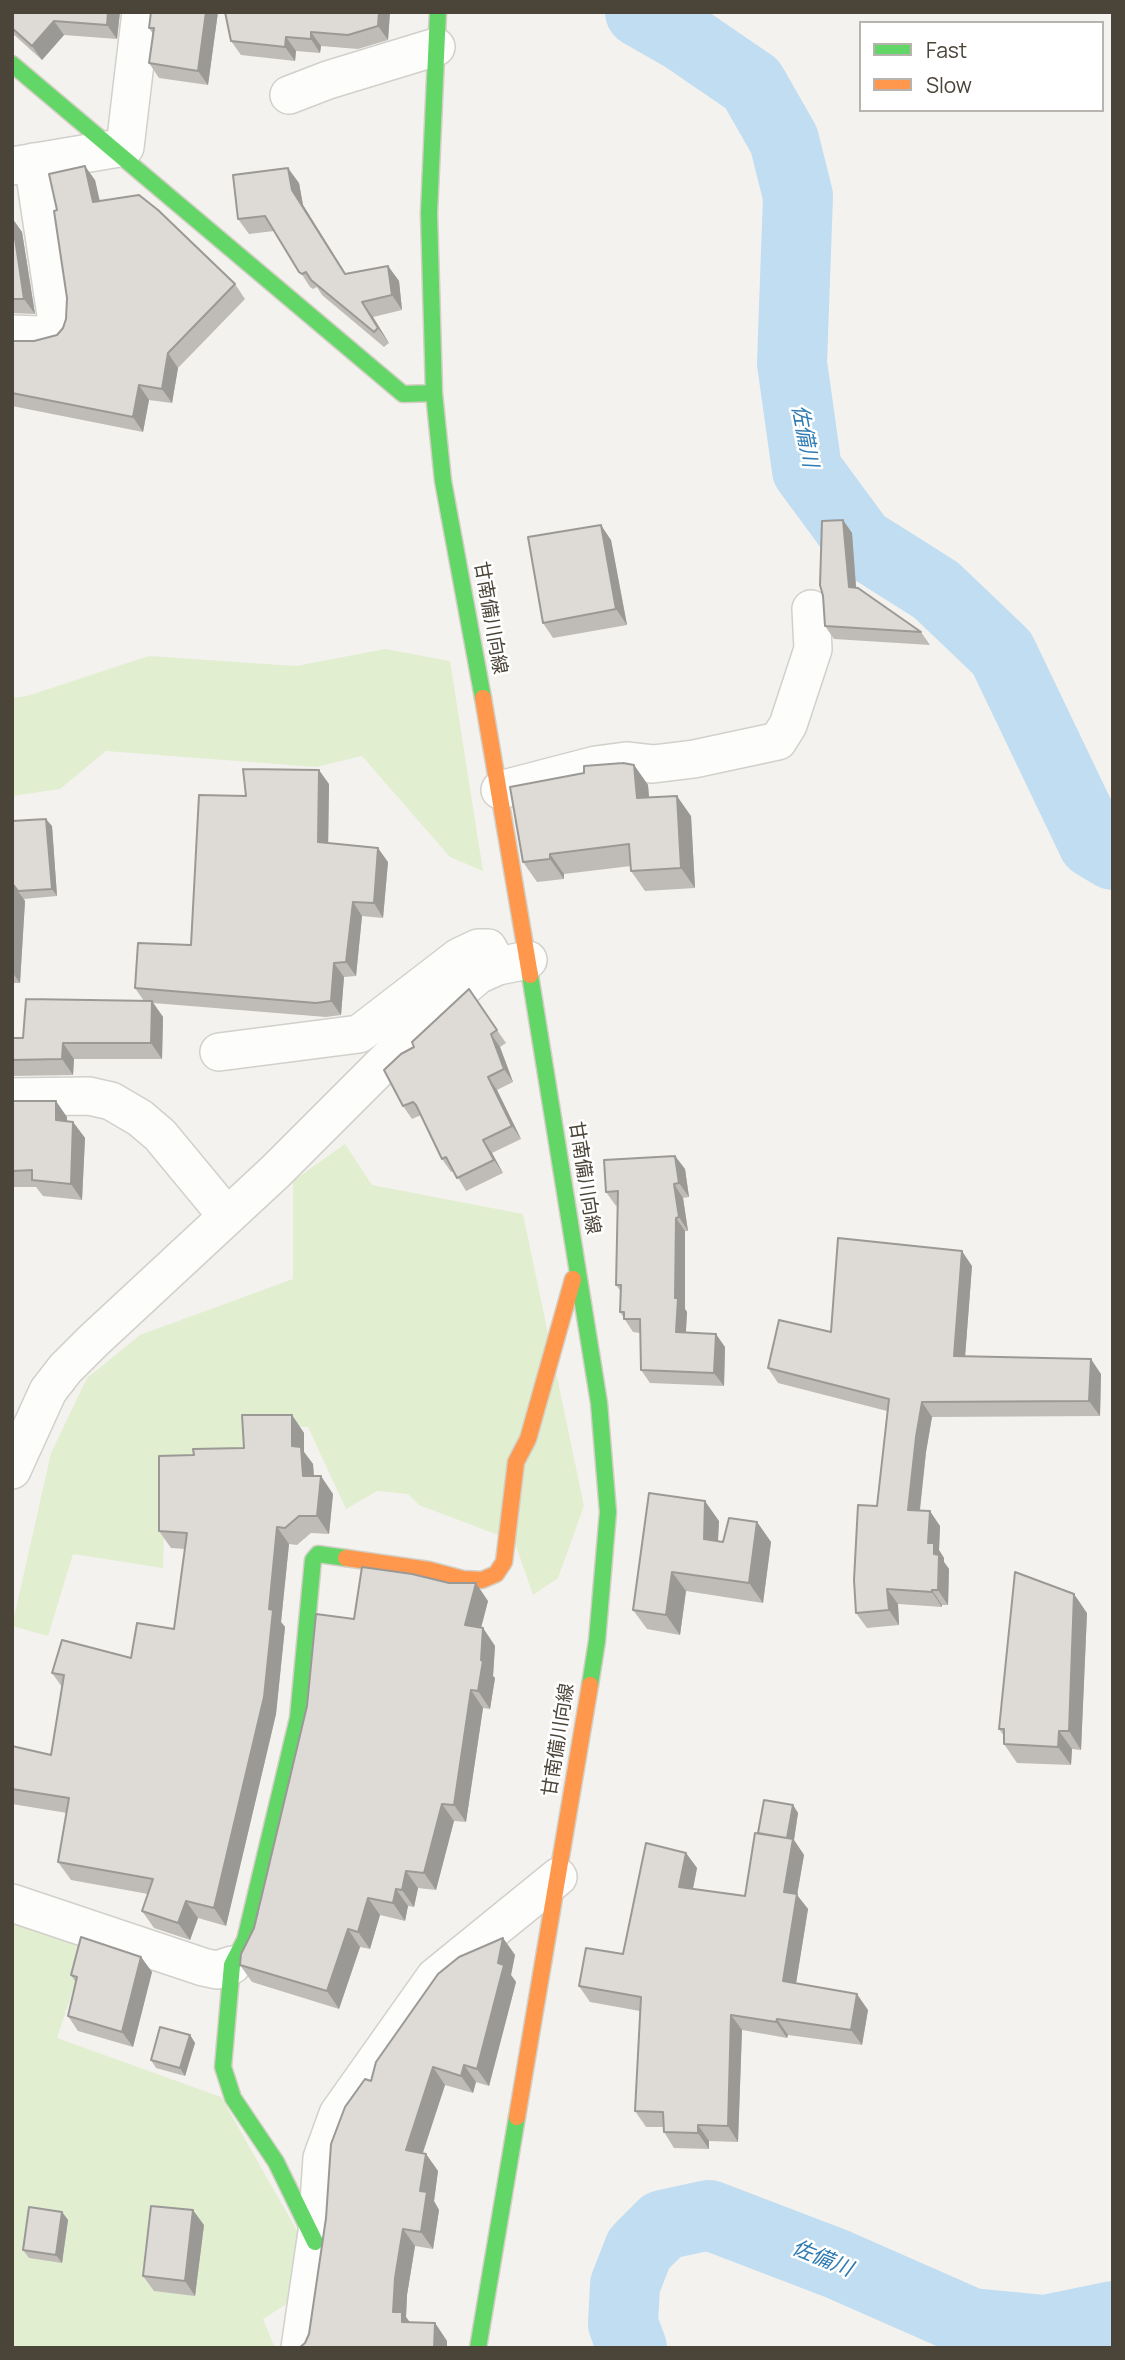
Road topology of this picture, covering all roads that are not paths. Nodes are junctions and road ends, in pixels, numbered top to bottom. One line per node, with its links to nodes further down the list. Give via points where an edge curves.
1 (141, 12): 5 (street, via 125,147)
2 (437, 29): 4 (street); 8 (main road, 甘南備川向線, via 429,213)
3 (12, 64): 5 (main road)
4 (289, 94)
5 (112, 149): 6 (street); 8 (main road, via 403,394)
6 (23, 164): 7 (street, via 56,315 55,332)
7 (12, 334)
8 (434, 393): 10 (main road, 甘南備川向線, via 443,481)
9 (811, 609): 10 (street, via 813,649 788,725 778,741 694,759 596,765)
10 (500, 790): 11 (main road, 甘南備川向線)
11 (513, 963): 12 (street, via 488,947 478,948 459,957 359,1034); 14 (street, via 478,975 440,1007); 15 (main road, 甘南備川向線)
12 (219, 1052)
13 (12, 1097): 14 (street, via 89,1096 111,1101 160,1135)
14 (228, 1216): 16 (street, via 65,1369 48,1391)
15 (577, 1264): 17 (main road, 甘南備川向線, via 599,1404 608,1512 597,1641); 19 (main road, via 528,1439 516,1462 504,1562 496,1574 472,1580 318,1554 313,1560 298,1718 245,1940)
16 (12, 1471)
17 (558, 1877): 20 (street, via 435,1977 338,2114 322,2158); 22 (main road, 甘南備川向線)
18 (12, 1903): 19 (street, via 203,1968)
19 (232, 1965): 20 (main road, via 223,2067 233,2098 276,2162)
20 (315, 2242): 21 (street)
21 (300, 2348)
22 (478, 2348)

